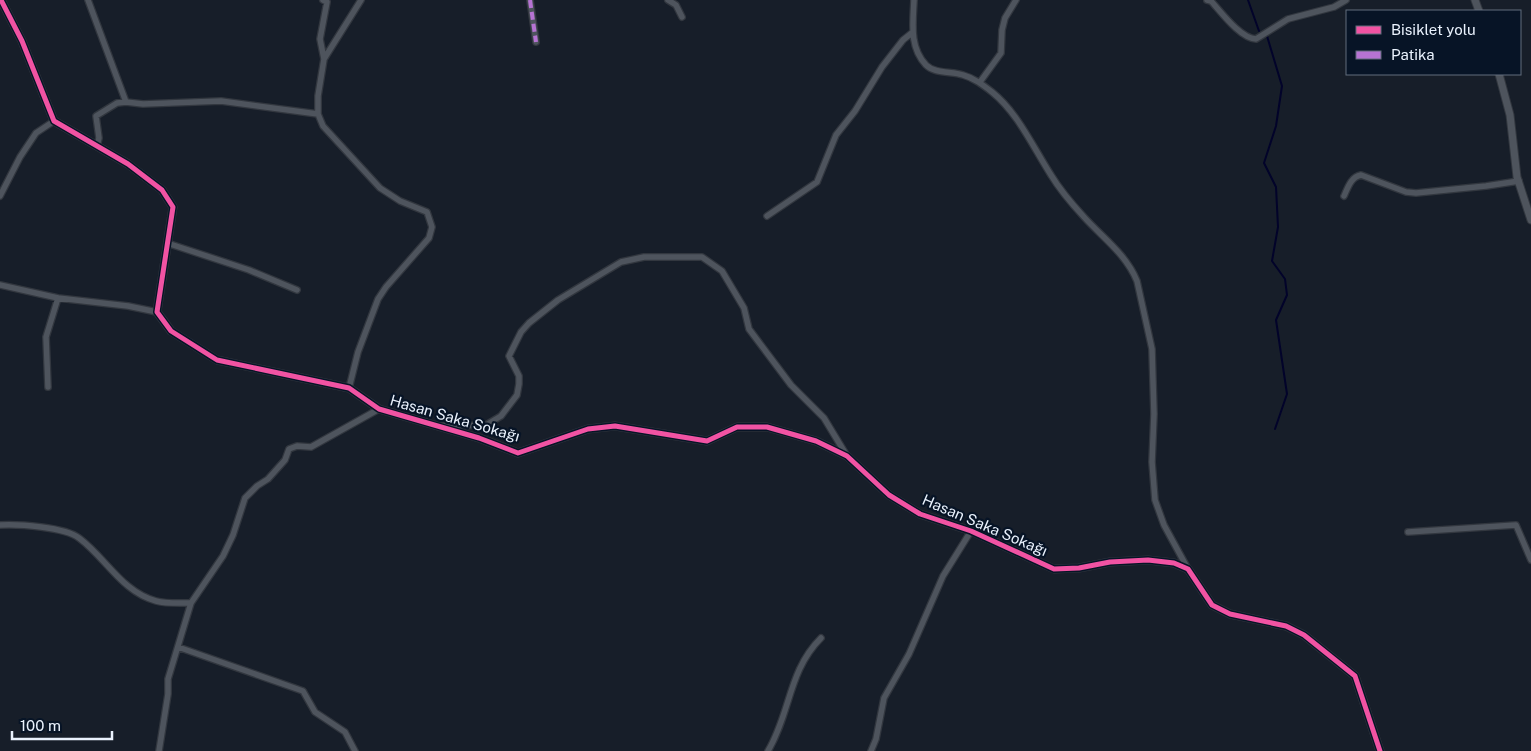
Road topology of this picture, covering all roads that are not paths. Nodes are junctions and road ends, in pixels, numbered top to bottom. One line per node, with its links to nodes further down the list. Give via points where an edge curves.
1 (1, 0): 19 (street, via 22,41)
2 (88, 0): 17 (street)
3 (323, 0): 14 (street, via 327,2 320,39)
4 (361, 0): 14 (street)
5 (530, 0): 13 (street)
6 (668, 0): 11 (street, via 676,5)
7 (914, 0): 12 (street)
8 (1016, 0): 16 (street, via 1005,18 1002,53)
9 (1208, 0): 10 (street, via 1243,35 1253,39 1288,19 1334,7)
10 (1346, 0)
11 (682, 17)
12 (913, 32): 16 (street, via 913,42 928,66); 24 (street, via 882,67 836,135 817,182)
13 (536, 42)
14 (324, 59): 18 (street)
15 (1499, 75): 21 (street, via 1510,115)
16 (980, 82): 40 (street, via 1007,107 1065,194 1125,258 1137,281 1152,350 1153,488 1164,525)
17 (126, 102): 18 (street, via 220,101); 20 (street, via 117,103 96,116)
18 (318, 114): 32 (street, via 324,126 380,188 427,212 432,227 430,238 378,299 358,352)
19 (54, 120): 20 (street); 22 (street, via 36,133)
20 (97, 146): 26 (street, via 162,190 173,207)
21 (1519, 181): 23 (street, via 1416,193 1361,175 1350,182); 25 (street)
22 (0, 196)
23 (1344, 196)
24 (767, 216)
25 (1531, 220)
26 (167, 243): 28 (street); 30 (street)
27 (0, 285): 29 (street)
28 (297, 290)
29 (58, 298): 30 (street); 31 (street, via 46,337)
30 (157, 312): 32 (street, Hasan Saka Sokağı, via 171,331 217,360)
31 (48, 387)
32 (349, 388): 33 (street, Hasan Saka Sokağı)
33 (379, 409): 34 (street, Hasan Saka Sokağı); 41 (street, via 311,447 297,446 289,450 285,460 245,498 223,556)
34 (439, 426): 35 (street, Hasan Saka Sokağı, via 518,453 588,429 615,426 707,441 736,427 767,428 816,441); 35 (street, via 486,425 501,416 517,395 519,384 519,376 509,356 521,332 558,300 620,262 644,257 702,256 722,271 744,308 749,329 791,385 824,418)
35 (847, 456): 37 (street, Hasan Saka Sokağı, via 889,495 920,514)
36 (0, 525): 41 (street, via 59,530 78,537 134,591 157,602)
37 (971, 531): 40 (street, Hasan Saka Sokağı, via 1054,569 1148,560 1174,563); 47 (street, via 936,589 909,654 884,698)
38 (1408, 532): 39 (street, via 1516,524)
39 (1531, 560)
40 (1188, 569): 48 (street, via 1212,605 1230,614 1286,626 1304,635 1355,676)
41 (191, 603): 43 (street)
42 (821, 638): 46 (street, via 800,666 781,725)
43 (178, 647): 44 (street, via 168,679); 45 (street, via 303,691 315,712 345,732)
44 (159, 751)
45 (355, 751)
46 (768, 751)
47 (871, 751)
48 (1380, 751)

